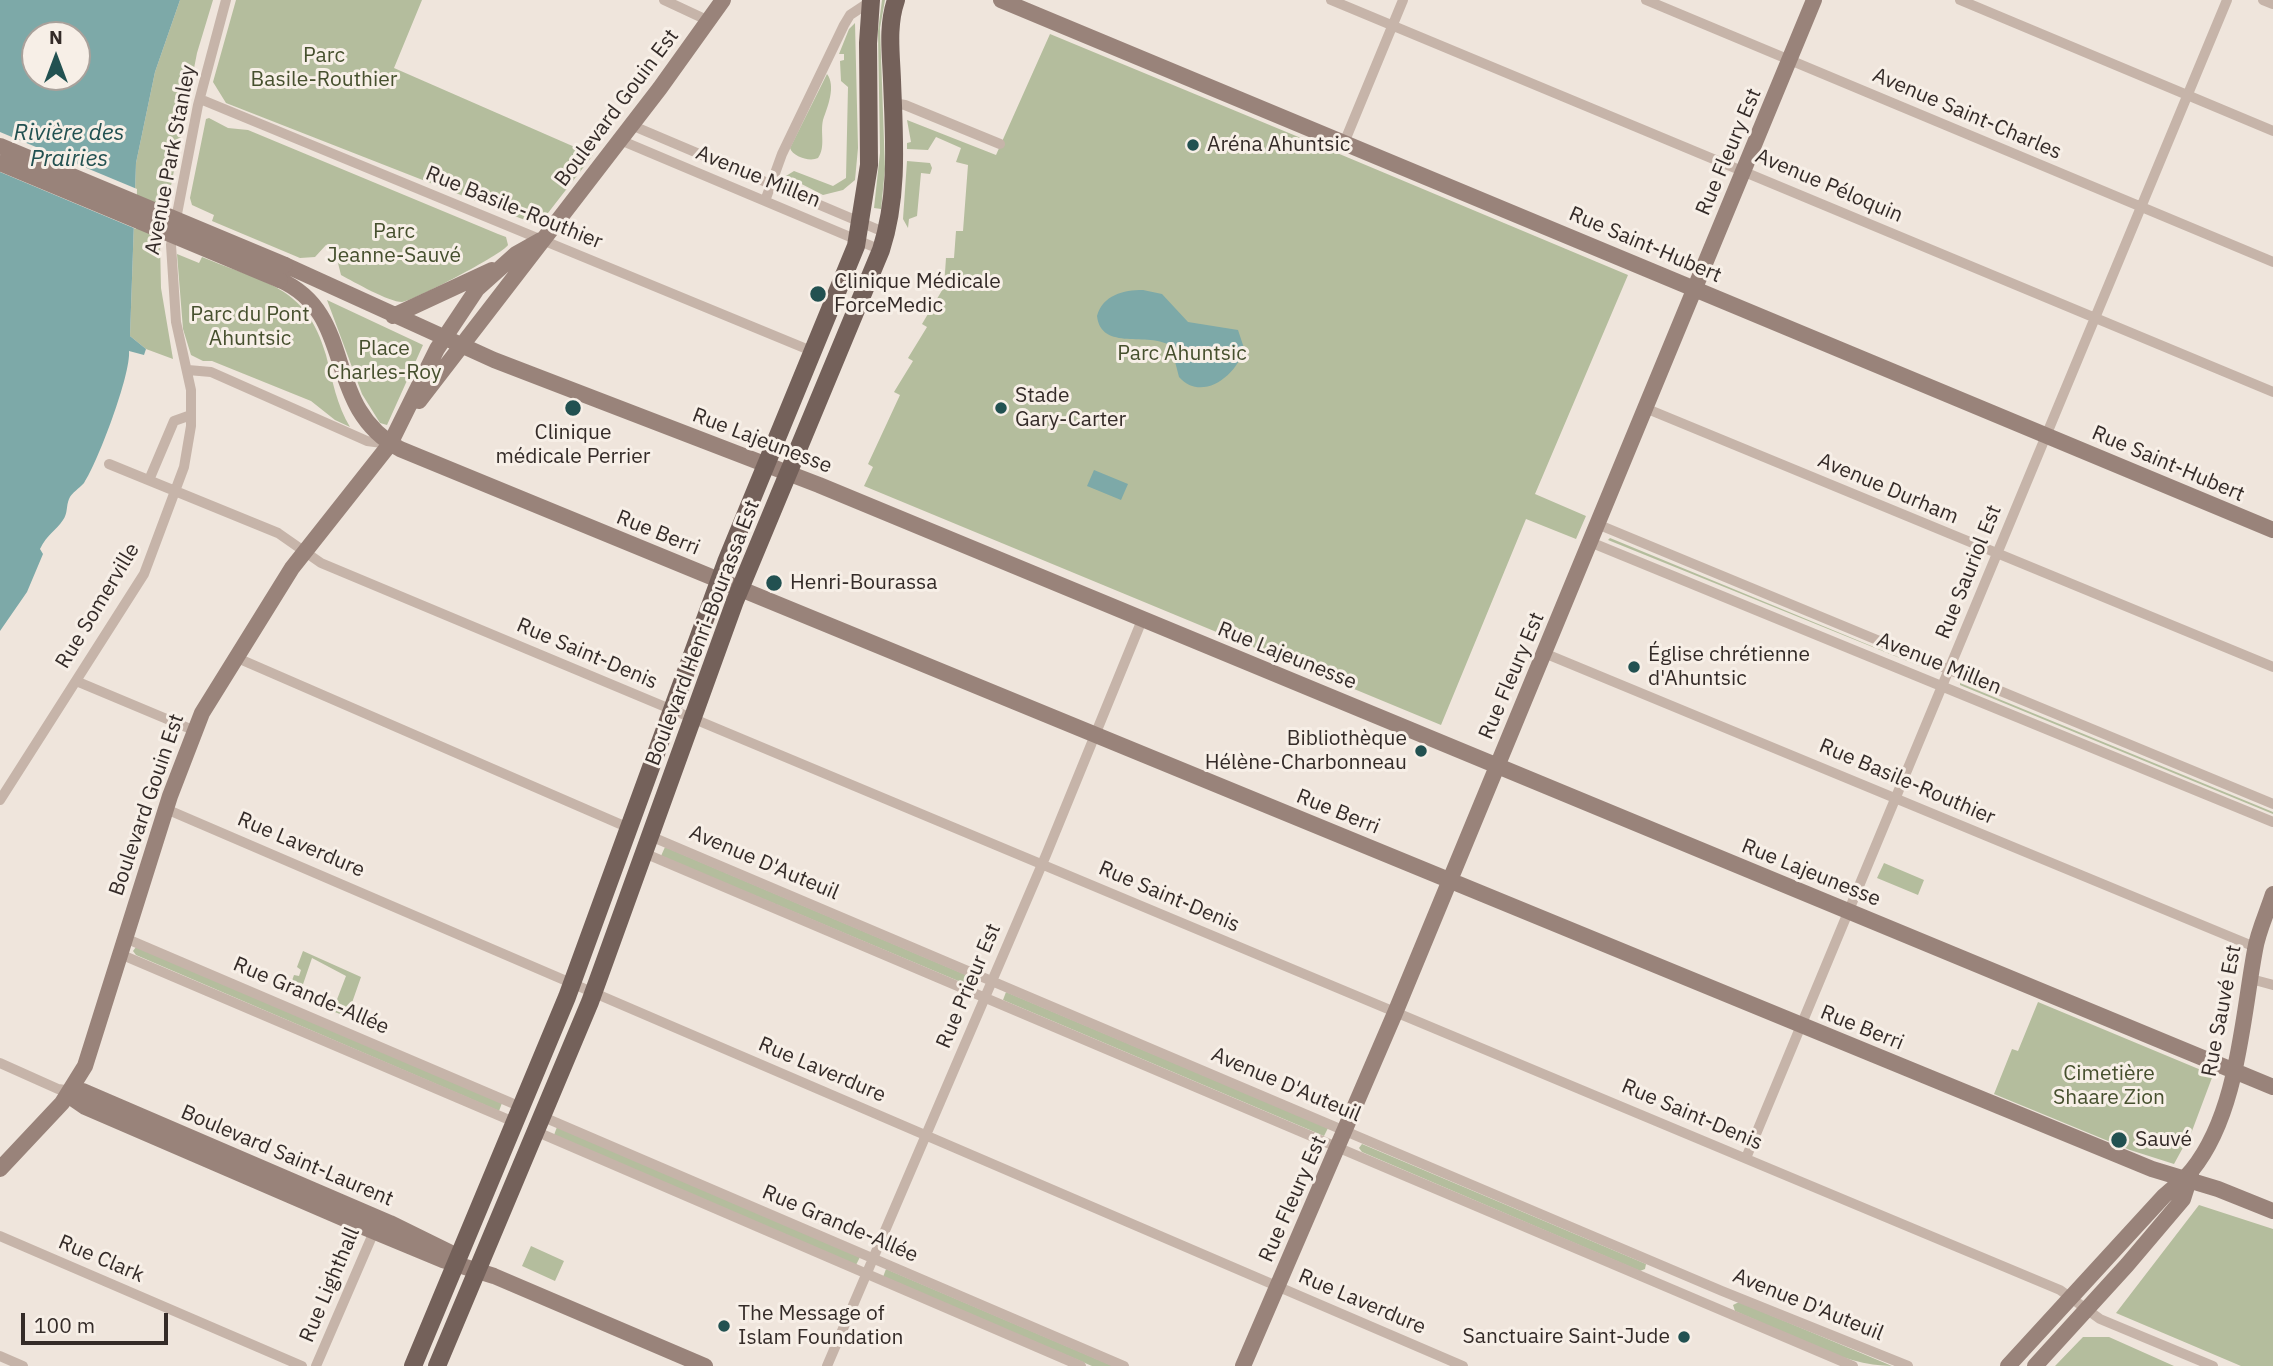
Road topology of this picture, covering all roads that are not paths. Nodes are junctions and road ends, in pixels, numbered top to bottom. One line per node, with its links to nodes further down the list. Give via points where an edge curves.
1 (226, 0): 19 (street, Avenue Park Stanley)
2 (664, 0): 15 (street)
3 (723, 0): 15 (main road, Boulevard Gouin Est)
4 (871, 0): 29 (street, Boulevard Henri-Bourassa Est, via 844,25); 32 (main road, Boulevard Henri-Bourassa Est, via 869,157)
5 (896, 0): 20 (main road, Boulevard Henri-Bourassa Est, via 890,40)
6 (1001, 0): 24 (main road, Rue Saint-Hubert)
7 (1331, 0): 16 (street, Avenue Péloquin)
8 (1404, 0): 16 (street)
9 (1646, 0): 17 (street, Avenue Saint-Charles)
10 (1814, 0): 17 (main road, Rue Fleury Est)
11 (1960, 0): 18 (street)
12 (2227, 0): 18 (street, Rue Sauriol Est)
13 (2263, 0): 14 (street)
14 (2273, 4)
15 (709, 22): 21 (main road, Boulevard Gouin Est)
16 (1393, 26): 24 (street); 28 (street, Avenue Péloquin)
17 (1790, 60): 28 (main road, Rue Fleury Est); 31 (street, Avenue Saint-Charles)
18 (2188, 95): 22 (street); 31 (street, Rue Sauriol Est)
19 (200, 99): 33 (street, Rue Basile-Routhier); 45 (street, Avenue Park Stanley, via 170,257 177,330)
20 (893, 103): 25 (street); 35 (main road, Boulevard Henri-Bourassa Est, via 894,178)
21 (631, 125): 23 (main road, Boulevard Gouin Est); 29 (street, Avenue Millen)
22 (2273, 131)
23 (620, 139): 30 (street, Avenue Millen); 33 (main road, Boulevard Gouin Est)
24 (1344, 143): 39 (main road, Rue Saint-Hubert)
25 (1000, 144)
26 (0, 146): 38 (main road, bridge)
27 (0, 163): 38 (main road, bridge)
28 (1744, 171): 39 (main road, Rue Fleury Est); 41 (street, Avenue Péloquin)
29 (772, 183): 30 (street, Boulevard Henri-Bourassa Est); 32 (street, Avenue Millen)
30 (765, 201): 34 (street, Avenue Millen)
31 (2141, 207): 36 (street, Avenue Saint-Charles); 41 (street, Rue Sauriol Est)
32 (862, 220): 34 (main road, Boulevard Henri-Bourassa Est); 35 (street, Avenue Millen)
33 (541, 240): 37 (main road, Boulevard Gouin Est); 43 (main road, Boulevard Gouin Est); 44 (street, Rue Basile-Routhier)
34 (858, 240): 35 (street, Avenue Millen); 44 (main road, Boulevard Henri-Bourassa Est)
35 (884, 241): 54 (main road, Boulevard Henri-Bourassa Est)
36 (2273, 262)
37 (498, 268): 40 (main road); 42 (main road, Boulevard Gouin Est, via 480,285)
38 (282, 272): 40 (main road, Rue Lajeunesse); 51 (main road, Rue Berri, via 320,312 356,409)
39 (1695, 288): 47 (main road, Rue Fleury Est); 50 (main road, Rue Saint-Hubert)
40 (393, 316): 42 (main road, Rue Lajeunesse)
41 (2095, 318): 46 (street, Avenue Péloquin); 50 (street, Rue Sauriol Est)
42 (444, 338): 43 (main road, Rue Lajeunesse); 49 (main road, Boulevard Gouin Est)
43 (461, 344): 49 (main road, Boulevard Gouin Est); 53 (main road, Rue Lajeunesse)
44 (814, 352): 53 (main road, Boulevard Henri-Bourassa Est)
45 (188, 370): 48 (street, Rue Somerville); 51 (street, Rue Berri, via 211,372 367,441)
46 (2273, 392)
47 (1645, 408): 57 (main road, Rue Fleury Est); 61 (street, Avenue Durham)
48 (191, 415): 55 (street, via 174,421); 56 (street, Rue Somerville)
49 (404, 419): 51 (main road, Boulevard Gouin Est)
50 (2045, 436): 58 (main road, Rue Saint-Hubert); 61 (street, Rue Sauriol Est)
51 (390, 444): 60 (main road, Boulevard Gouin Est); 62 (main road, Rue Berri)
52 (109, 464): 55 (street, Rue Saint-Denis)
53 (766, 465): 54 (main road, Rue Lajeunesse); 62 (main road, Boulevard Henri-Bourassa Est)
54 (789, 474): 63 (main road, Boulevard Henri-Bourassa Est); 64 (main road, Rue Lajeunesse)
55 (149, 480): 56 (street, Rue Saint-Denis)
56 (176, 491): 60 (street, Rue Saint-Denis, via 278,533); 69 (street, Rue Somerville, via 144,574)
57 (1597, 524): 59 (main road, Rue Fleury Est); 68 (street, Avenue Millen)
58 (2273, 530)
59 (1590, 542): 65 (main road, Rue Fleury Est); 70 (street, Avenue Millen)
60 (304, 552): 66 (main road, Boulevard Gouin Est); 71 (street, Rue Saint-Denis, via 320,564)
61 (1997, 555): 67 (street, Avenue Durham); 68 (street, Rue Sauriol Est)
62 (719, 580): 63 (main road, Rue Berri); 71 (main road, Boulevard Henri-Bourassa Est)
63 (740, 589): 72 (main road, Boulevard Henri-Bourassa Est); 74 (main road, Rue Berri)
64 (1142, 620): 74 (street, Rue Prieur Est); 75 (main road, Rue Lajeunesse)
65 (1544, 653): 75 (main road, Rue Fleury Est); 76 (street, Rue Basile-Routhier)
66 (235, 657): 73 (main road, Boulevard Gouin Est); 81 (street)
67 (2273, 667)
68 (1949, 670): 70 (street, Rue Sauriol Est); 78 (street, Avenue Millen)
69 (76, 681): 73 (street); 77 (street, Rue Somerville)
70 (1941, 687): 76 (street, Rue Sauriol Est); 80 (street, Avenue Millen)
71 (671, 710): 72 (street, Rue Saint-Denis); 81 (main road, Boulevard Henri-Bourassa Est)
72 (693, 719): 82 (main road, Boulevard Henri-Bourassa Est); 83 (street, Rue Saint-Denis)
73 (193, 730): 79 (main road, Boulevard Gouin Est)
74 (1094, 734): 83 (street, Rue Prieur Est); 84 (main road, Rue Berri)
75 (1497, 766): 84 (main road, Rue Fleury Est); 86 (main road, Rue Lajeunesse)
76 (1895, 797): 86 (street, Rue Sauriol Est); 88 (street, Rue Basile-Routhier)
77 (0, 800)
78 (2273, 804)
79 (166, 809): 87 (main road, Boulevard Gouin Est); 92 (street, Rue Laverdure)
80 (2273, 822)
81 (629, 828): 92 (main road, Boulevard Henri-Bourassa Est)
82 (647, 845): 91 (street, Avenue D'Auteuil); 94 (main road, Boulevard Henri-Bourassa Est); 95 (street, Avenue D'Auteuil)
83 (1041, 865): 91 (street, Rue Prieur Est); 96 (street, Rue Saint-Denis)
84 (1450, 881): 96 (main road, Rue Fleury Est); 97 (main road, Rue Berri)
85 (2273, 894): 88 (main road, Rue Sauvé Est)
86 (1848, 911): 97 (street, Rue Sauriol Est); 99 (main road, Rue Lajeunesse)
87 (125, 938): 89 (main road, Boulevard Gouin Est); 102 (street, Rue Grande-Allée)
88 (2255, 947): 90 (main road, Rue Sauvé Est)
89 (120, 954): 101 (main road, Boulevard Gouin Est, via 90,1055); 102 (street, Rue Grande-Allée)
90 (2251, 979): 93 (street); 99 (main road, Rue Sauvé Est)
91 (992, 981): 95 (street, Rue Prieur Est); 104 (street, Avenue D'Auteuil)
92 (572, 983): 94 (street, Rue Laverdure); 102 (main road, Boulevard Henri-Bourassa Est)
93 (2273, 985)
94 (594, 992): 103 (main road, Boulevard Henri-Bourassa Est); 105 (street, Rue Laverdure)
95 (985, 998): 105 (street, Rue Prieur Est); 106 (street, Avenue D'Auteuil)
96 (1395, 1013): 104 (main road, Rue Fleury Est); 107 (street, Rue Saint-Denis)
97 (1801, 1025): 107 (street, Rue Sauriol Est); 109 (main road, Rue Berri)
98 (0, 1063): 101 (street, Boulevard Saint-Laurent)
99 (2234, 1071): 100 (main road, Rue Lajeunesse); 109 (main road, Rue Sauvé Est, via 2213,1131)
100 (2273, 1087)
101 (68, 1092): 108 (main road, Boulevard Gouin Est); 111 (main road, Boulevard Saint-Laurent, via 83,1091)
102 (517, 1114): 114 (main road, Boulevard Henri-Bourassa Est)
103 (538, 1124): 113 (street, Rue Grande-Allée); 115 (main road, Boulevard Henri-Bourassa Est); 116 (street, Rue Grande-Allée)
104 (1346, 1131): 106 (main road, Rue Fleury Est); 133 (street, Avenue D'Auteuil)
105 (926, 1135): 113 (street, Rue Prieur Est); 117 (street, Rue Laverdure)
106 (1339, 1148): 117 (main road, Rue Fleury Est); 132 (street, Avenue D'Auteuil)
107 (1746, 1158): 118 (street, Rue Saint-Denis)
108 (0, 1169)
109 (2188, 1177): 110 (main road, Rue Berri); 118 (main road, Rue Sauvé Est); 119 (main road, Rue Sauvé Est, via 2183,1199)
110 (2273, 1211)
111 (377, 1225): 114 (main road, Boulevard Saint-Laurent); 123 (street, Rue Lighthall)
112 (0, 1236): 122 (street, Rue Clark)
113 (873, 1259): 116 (street, Rue Prieur Est); 129 (street, Rue Grande-Allée)
114 (457, 1260): 115 (main road, Boulevard Saint-Laurent); 124 (main road, Boulevard Henri-Bourassa Est)
115 (482, 1271): 125 (main road, Boulevard Henri-Bourassa Est); 126 (main road, Boulevard Saint-Laurent)
116 (867, 1274): 127 (street, Rue Prieur Est); 128 (street, Rue Grande-Allée)
117 (1277, 1287): 130 (main road, Rue Fleury Est); 131 (street, Rue Laverdure)
118 (2072, 1297): 119 (street, Rue Saint-Denis); 134 (main road, Rue Sauvé Est)
119 (2088, 1310): 135 (main road, Rue Sauvé Est); 136 (street, Rue Saint-Denis)
120 (0, 1356): 121 (street)
121 (23, 1366)
122 (302, 1366)
123 (316, 1366)
124 (413, 1366)
125 (437, 1366)
126 (705, 1366)
127 (827, 1366)
128 (1081, 1366)
129 (1124, 1366)
130 (1243, 1366)
131 (1463, 1366)
132 (1853, 1366)
133 (1908, 1366)
134 (2008, 1366)
135 (2035, 1366)
136 (2213, 1366)

